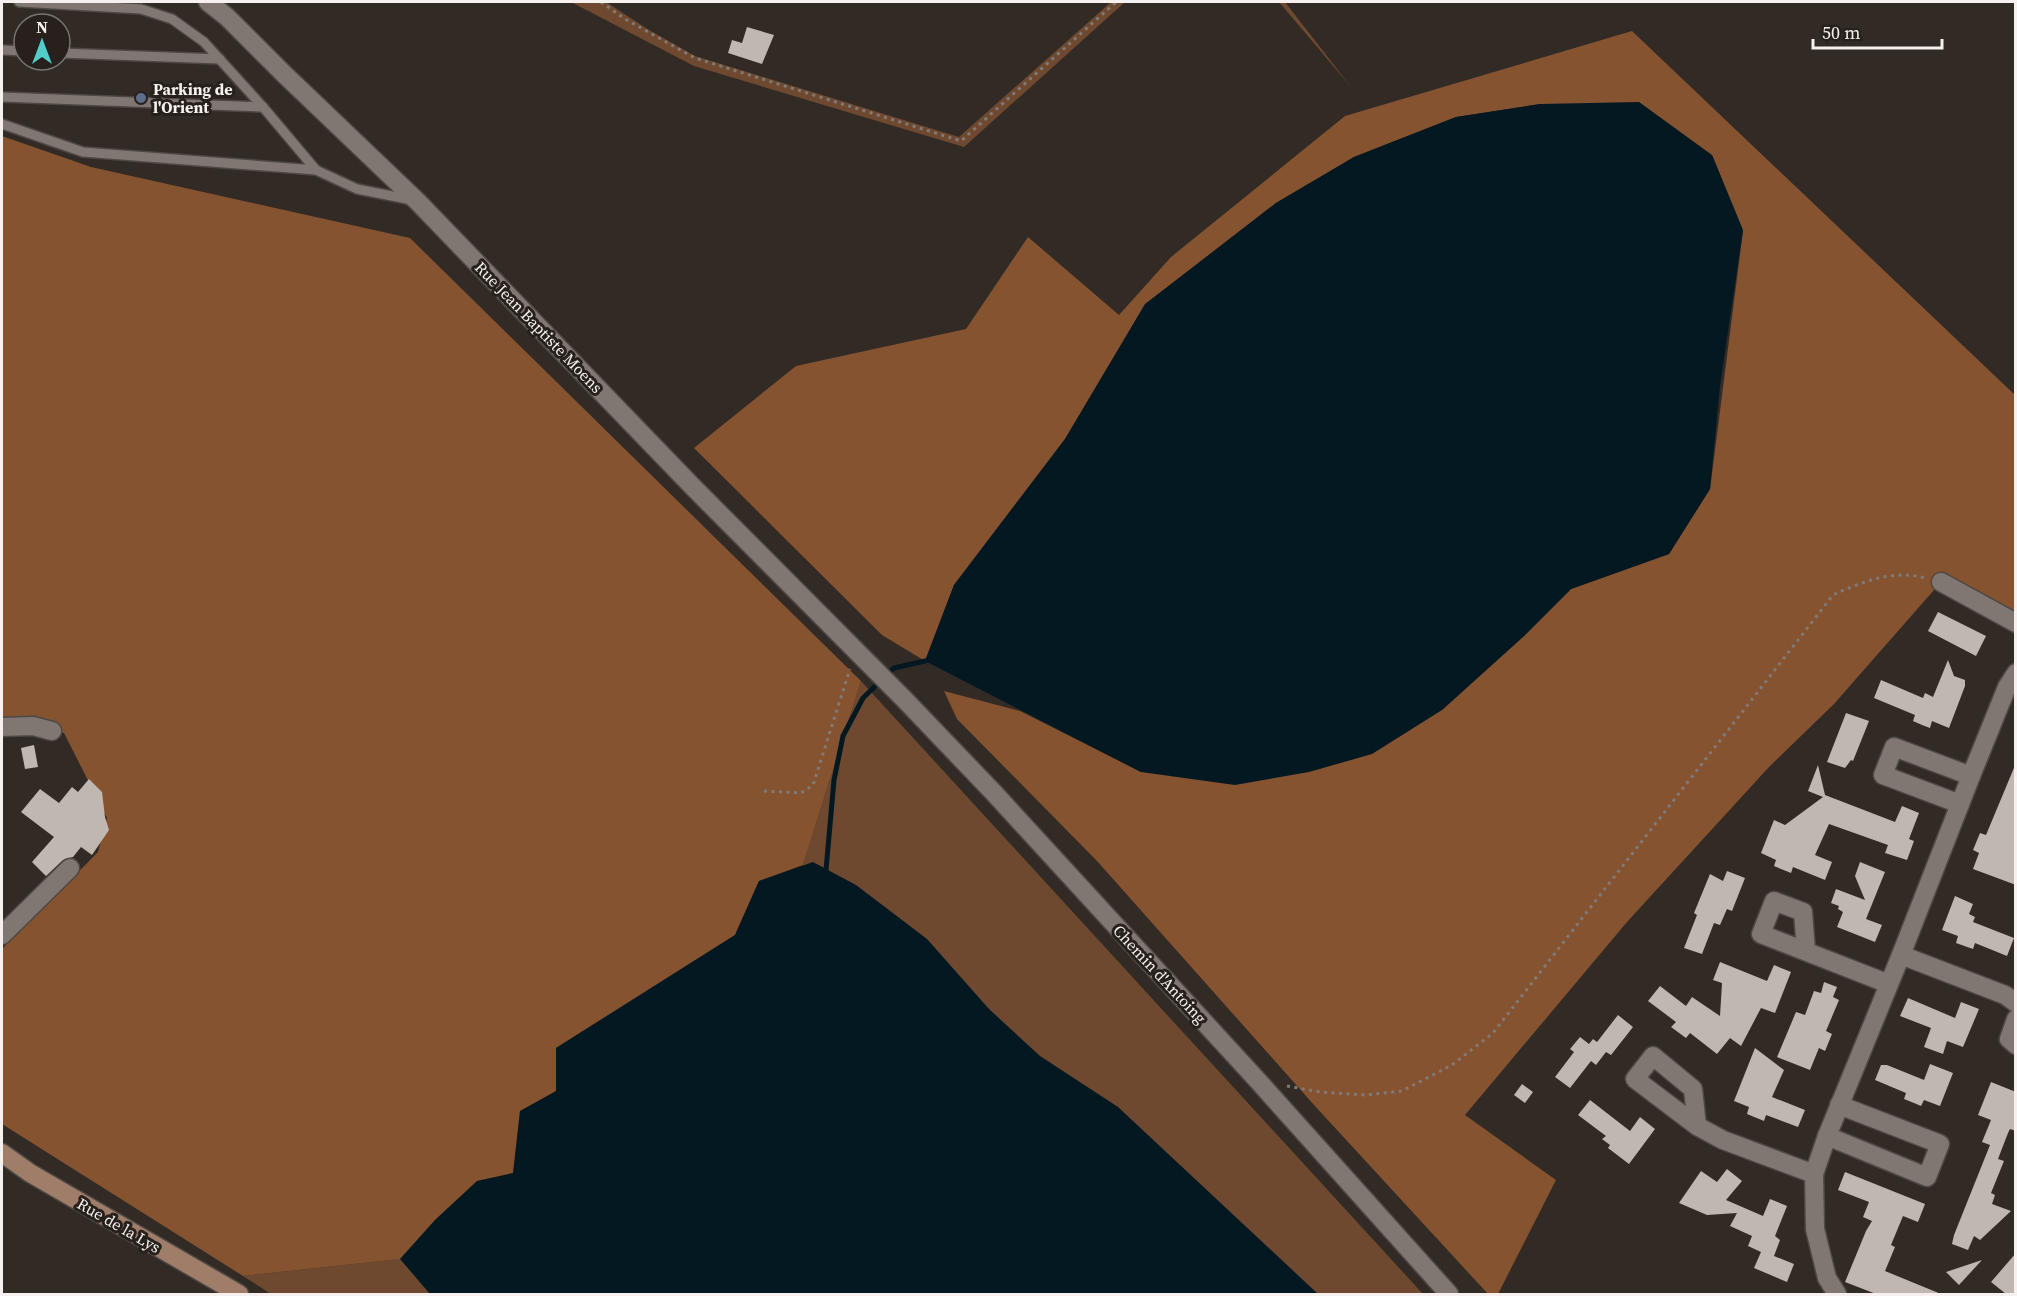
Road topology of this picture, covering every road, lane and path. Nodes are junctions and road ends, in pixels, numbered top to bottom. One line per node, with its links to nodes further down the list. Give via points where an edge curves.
1 (20, 2): 6 (lane, via 141,9 172,19)
2 (208, 2): 11 (street, Rue Jean Baptiste Moens)
3 (601, 2): 4 (path, via 695,58 962,141)
4 (1116, 2)
5 (72, 53): 6 (lane)
6 (220, 59): 8 (lane)
7 (2, 97): 8 (lane)
8 (263, 107): 10 (lane)
9 (2, 124): 10 (lane, via 83,152)
10 (316, 170): 11 (lane, via 357,189)
11 (418, 202): 14 (street, Rue Jean Baptiste Moens)
12 (1941, 582): 13 (street); 29 (path, via 1913,574 1879,577 1833,595 1516,1005 1493,1033 1452,1065 1402,1091 1366,1095)
13 (2016, 623)
14 (859, 661): 19 (path, via 848,673 813,785 801,793); 29 (street, Chemin d'Antoing, via 905,700)
15 (2016, 673): 18 (street)
16 (2, 727): 17 (street, via 33,726)
17 (52, 731)
18 (1971, 776): 20 (street); 20 (street, via 1894,747 1883,776)
19 (764, 791)
20 (1960, 804): 24 (street)
21 (70, 868): 22 (street)
22 (2, 934)
23 (1806, 951): 25 (street)
24 (1901, 955): 25 (street); 26 (street, via 2006,995)
25 (1889, 984): 30 (street)
26 (2016, 1003)
27 (2016, 1019): 28 (street, via 2008,1039)
28 (2016, 1045)
29 (1260, 1083): 36 (street, Chemin d'Antoing)
30 (1839, 1105): 32 (street); 32 (street, via 1940,1144 1927,1177)
31 (1697, 1126): 34 (street, via 1723,1140)
32 (1827, 1136): 34 (street)
33 (2, 1153): 35 (main road, Rue de la Lys)
34 (1814, 1174): 37 (street, via 1815,1229 1827,1278)
35 (239, 1294)
36 (1449, 1294)
37 (1836, 1294)

